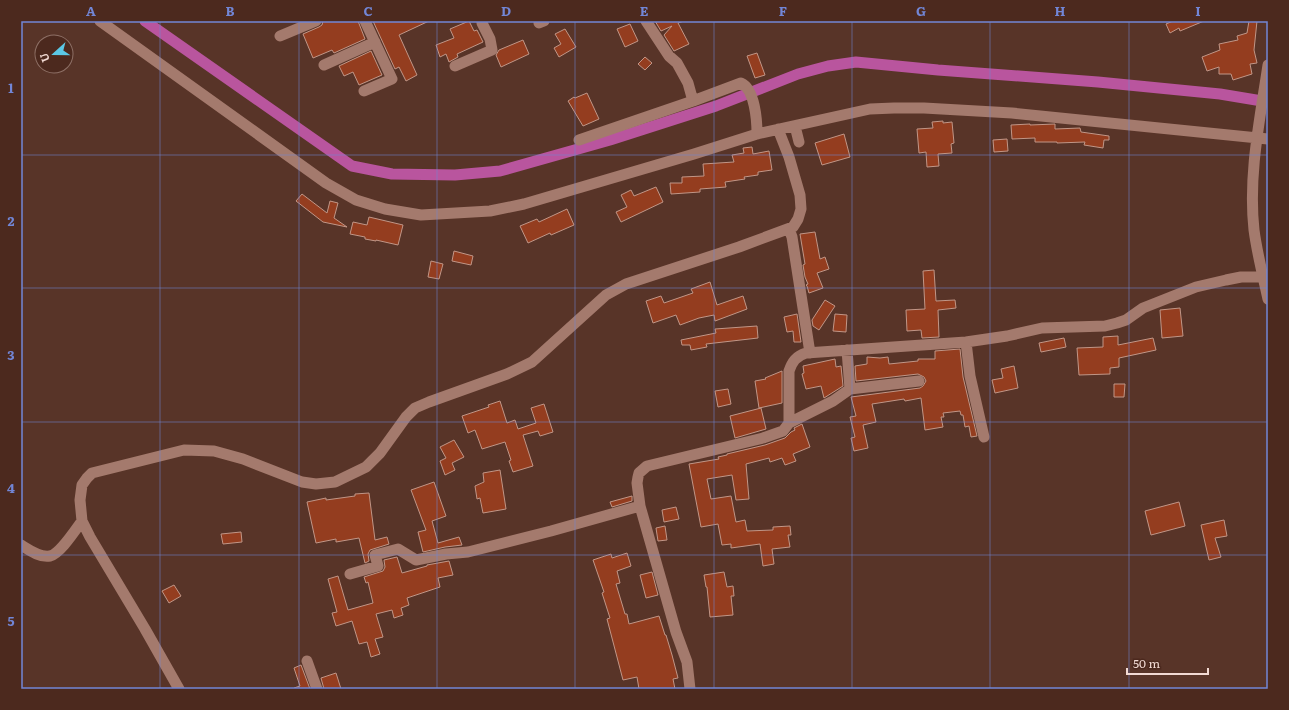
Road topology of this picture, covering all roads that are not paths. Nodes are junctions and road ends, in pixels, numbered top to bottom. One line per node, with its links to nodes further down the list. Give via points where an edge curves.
1 (100, 21): 16 (street, via 326,183 356,200 385,209 421,215 490,211 524,204)
2 (316, 21): 6 (street)
3 (365, 21): 7 (street)
4 (482, 21): 10 (street, via 492,50)
5 (646, 21): 13 (street, via 669,56 677,63 688,83)
6 (280, 36)
7 (375, 42): 8 (street); 12 (street, via 392,79)
8 (324, 65)
9 (1268, 65): 11 (street)
10 (455, 66)
11 (1266, 90): 17 (street)
12 (364, 91)
13 (693, 101): 16 (street, via 741,83 745,85 750,91 757,122); 18 (street)
14 (795, 126): 15 (street); 17 (street, via 870,109 924,108 1019,114 1247,136); 19 (street)
15 (778, 129): 16 (street); 20 (street, via 800,196 801,209 798,219)
16 (756, 134)
17 (1262, 135): 21 (street, via 1254,178 1253,203 1254,229)
18 (579, 140)
19 (799, 142)
20 (790, 229): 25 (street); 31 (street, via 626,284 606,295 532,362 507,374 415,408 366,467 335,482 302,482 243,459 214,451 184,450 92,473 82,485)
21 (1264, 271): 22 (street); 23 (street, via 1196,287 1143,308 1122,321 1105,326 1042,328)
22 (1268, 299)
23 (966, 342): 24 (street); 29 (street, via 970,376)
24 (847, 350): 25 (street); 27 (street)
25 (810, 353): 28 (street, via 796,358 789,371)
26 (919, 381): 27 (street)
27 (850, 389): 28 (street, via 833,401)
28 (789, 423): 30 (street, via 780,433 764,438 647,466 638,477)
29 (984, 437)
30 (640, 506): 33 (street, via 468,552 416,560 398,549 375,554 378,566); 37 (street, via 687,662)
31 (82, 521): 32 (street, via 57,553 51,556 43,556); 35 (street)
32 (21, 545)
33 (350, 574)
34 (307, 661): 36 (street)
35 (179, 689)
36 (317, 689)
37 (690, 689)

